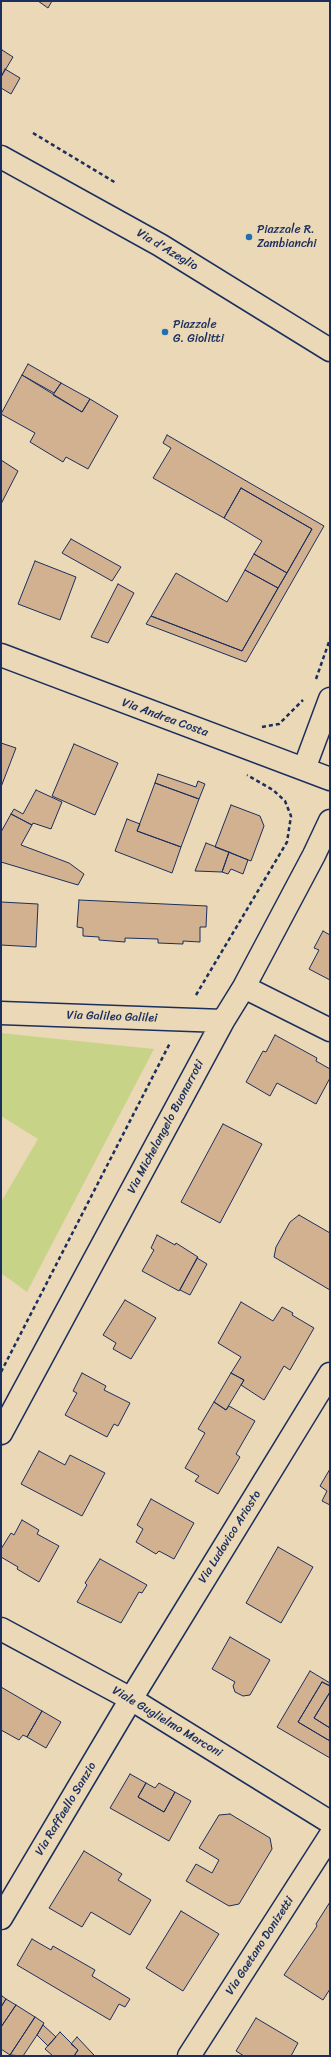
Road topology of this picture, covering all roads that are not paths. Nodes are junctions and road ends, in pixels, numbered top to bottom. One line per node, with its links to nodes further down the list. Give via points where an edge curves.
1 (1, 157): 2 (street, Via d'Azeglio, via 160,245)
2 (330, 350)
3 (1, 655): 5 (street, Via Andrea Costa)
4 (330, 699): 5 (street)
5 (304, 769): 6 (street, Via Andrea Costa)
6 (330, 779)
7 (330, 821): 8 (street, Via Michelangelo Buonarroti)
8 (244, 987): 10 (street, Via Michelangelo Buonarroti); 11 (street)
9 (1, 1013): 10 (street, Via Galileo Galilei)
10 (223, 1021): 13 (street, Via Michelangelo Buonarroti)
11 (330, 1030)
12 (330, 1374): 15 (street, Via Ludovico Ariosto)
13 (1, 1432)
14 (1, 1629): 15 (street, Viale Guglielmo Marconi)
15 (131, 1699): 16 (street, Viale Guglielmo Marconi); 18 (street, Via Raffaello Sanzio)
16 (330, 1822)
17 (330, 1836): 19 (street, Via Gaetano Donizetti)
18 (1, 1918)
19 (189, 2056)

